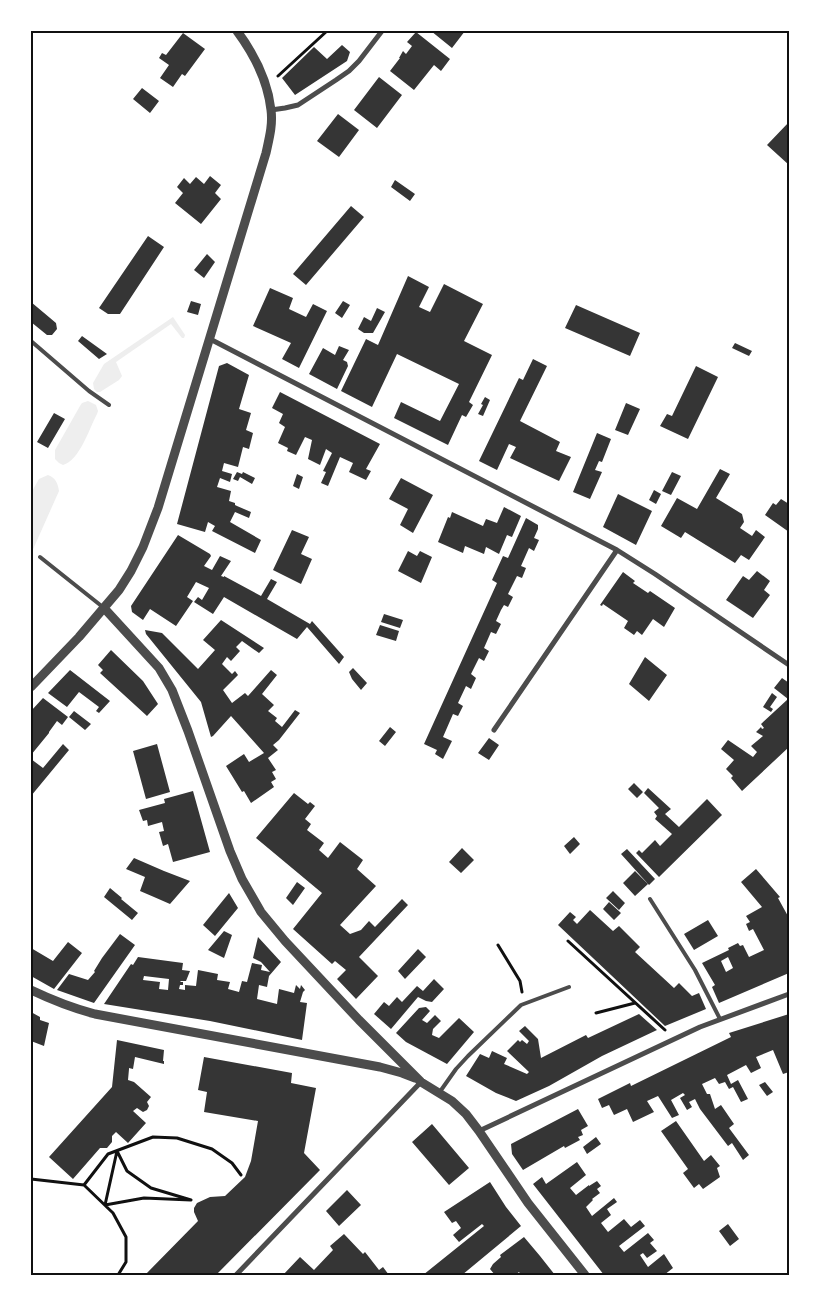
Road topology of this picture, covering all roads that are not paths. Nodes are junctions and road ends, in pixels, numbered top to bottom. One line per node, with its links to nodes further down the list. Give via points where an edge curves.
1 (237, 31): 3 (street, via 257,64)
2 (382, 31): 3 (street, via 359,61 336,80 298,105)
3 (271, 110): 4 (street, via 266,154)
4 (210, 339): 7 (street); 9 (street, via 149,534 126,580)
5 (31, 341): 6 (lane)
6 (109, 405)
7 (617, 550): 10 (street); 12 (street)
8 (40, 557): 9 (lane)
9 (104, 608): 11 (street); 18 (street, via 159,668 172,690 230,851 261,912 345,1006)
10 (789, 665)
11 (31, 687)
12 (494, 730)
13 (650, 899): 17 (lane, via 695,970)
14 (568, 987): 19 (lane, via 521,1005 468,1056)
15 (31, 990): 18 (street, via 95,1014 380,1067)
16 (789, 994): 17 (street)
17 (720, 1020): 20 (street)
18 (421, 1082): 19 (street); 21 (street)
19 (439, 1093): 20 (street, via 460,1108)
20 (479, 1131): 22 (street, via 518,1189)
21 (236, 1275)
22 (585, 1275)

